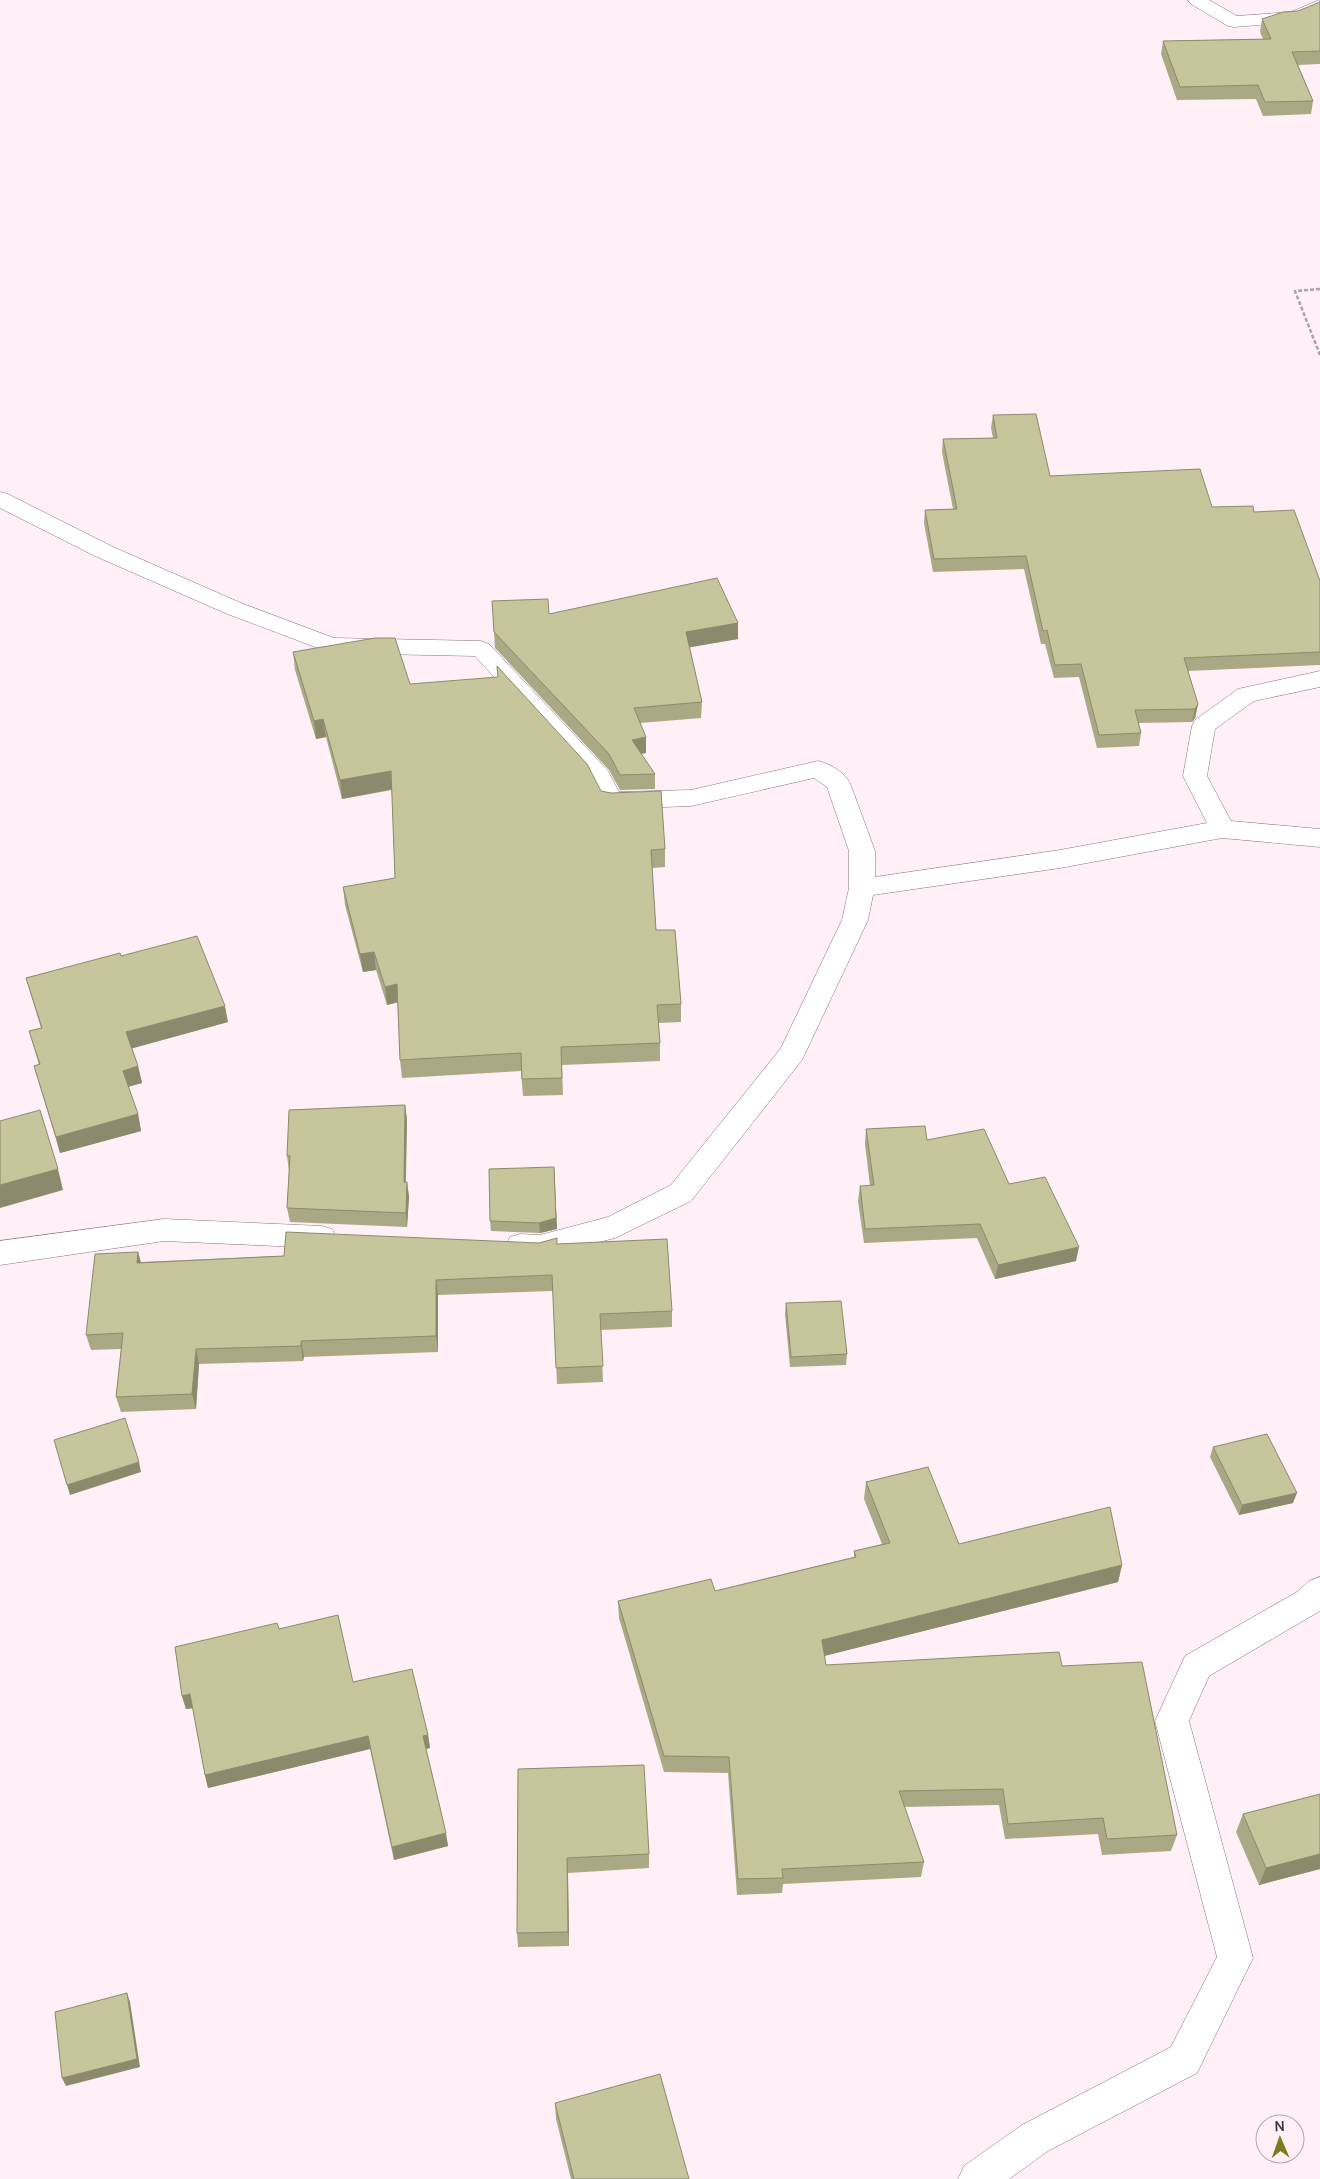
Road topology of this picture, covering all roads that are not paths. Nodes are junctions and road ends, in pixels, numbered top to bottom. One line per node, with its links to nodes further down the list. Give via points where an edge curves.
1 (1197, 0): 2 (street, via 1234,22 1295,17)
2 (1320, 5)
3 (0, 499): 7 (street, via 111,555 233,608 331,645 481,649 599,777 611,802 692,798 818,770 838,783 862,851)
4 (1320, 679): 5 (street, via 1246,695 1204,726 1195,776)
5 (1222, 829): 6 (street); 7 (street, via 1060,859)
6 (1320, 838)
7 (862, 888): 9 (street, via 855,920 792,1053 681,1192 615,1227 540,1246)
8 (350, 1238): 10 (street, via 164,1230)
9 (493, 1244)
10 (0, 1253)
11 (1320, 1591): 12 (street, via 1308,1602 1197,1666 1172,1721 1235,1958 1184,2060 1035,2138)
12 (977, 2179)

